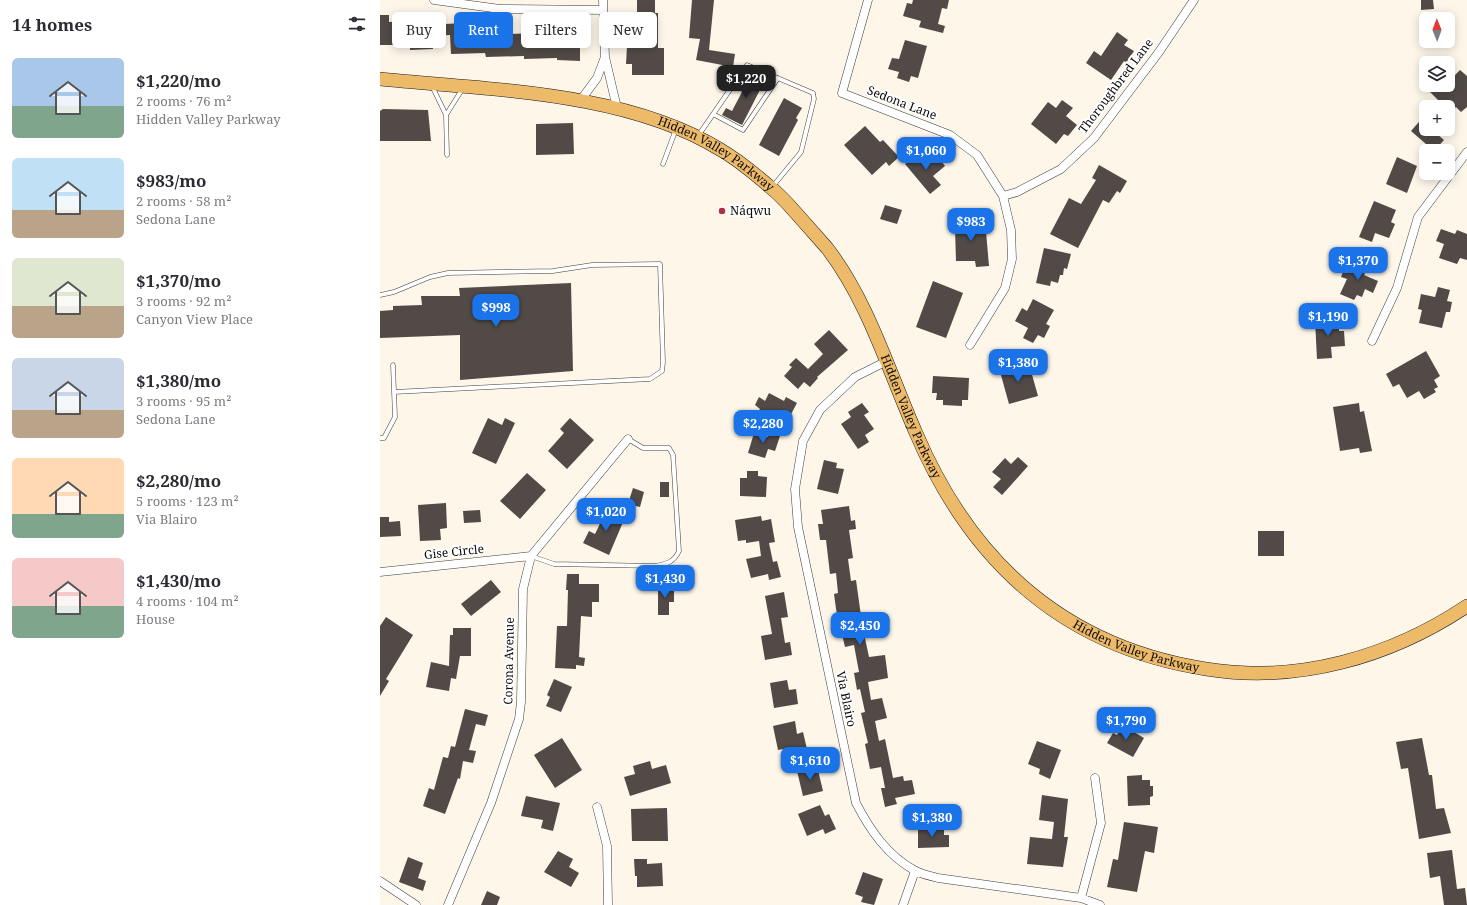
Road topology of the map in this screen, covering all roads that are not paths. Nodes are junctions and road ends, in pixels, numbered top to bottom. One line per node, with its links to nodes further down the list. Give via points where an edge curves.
1 (434, 0): 5 (street, via 500,9)
2 (603, 0): 5 (street)
3 (868, 0): 21 (street, Sedona Lane, via 842,93 950,135 977,155)
4 (1194, 0): 21 (street, Thoroughbred Lane, via 1159,52 1094,138 1061,168 1017,192)
5 (603, 10): 6 (street)
6 (605, 57): 11 (street, via 597,78); 12 (street)
7 (778, 78): 13 (lane, via 747,65); 13 (lane, via 744,130); 20 (lane, via 813,93 814,99 801,152)
8 (380, 79): 9 (main road, Hidden Valley Parkway)
9 (431, 84): 10 (main road, Hidden Valley Parkway); 14 (lane)
10 (464, 87): 11 (main road, Hidden Valley Parkway); 14 (lane)
11 (580, 101): 12 (main road, Hidden Valley Parkway)
12 (617, 108): 15 (main road, Hidden Valley Parkway, via 641,114)
13 (713, 114): 16 (lane)
14 (446, 115): 18 (lane)
15 (676, 128): 16 (main road, Hidden Valley Parkway); 19 (lane)
16 (696, 138): 20 (main road, Hidden Valley Parkway, via 721,150)
17 (1467, 152): 23 (street, via 1418,217 1397,288)
18 (447, 155)
19 (663, 164)
20 (772, 188): 25 (main road, Hidden Valley Parkway, via 828,249 846,277)
21 (1003, 196): 24 (street, Sedona Lane, via 1011,230 1012,259 1005,288)
22 (380, 295): 27 (lane, via 448,273 553,271 592,265 660,264 664,362 662,371 650,379)
23 (1372, 341)
24 (970, 345)
25 (887, 361): 32 (main road, Hidden Valley Parkway, via 934,472 954,508 979,542 1007,574 1041,602 1097,637 1136,653 1177,665 1218,671 1294,671 1337,664 1379,652 1427,630); 35 (street, Via Blairo, via 855,377 820,410 803,441 795,489 798,527 856,803 870,829 883,844)
26 (393, 365): 27 (lane)
27 (394, 392): 28 (lane, via 394,417 384,438)
28 (380, 438)
29 (628, 439): 30 (street, Corona Avenue); 30 (lane, via 643,448 669,448 673,455 679,552 676,559 668,564 655,566 554,564)
30 (531, 556): 31 (street, Gise Circle); 39 (street, Corona Avenue, via 523,589 519,719 491,803)
31 (380, 572)
32 (1467, 606)
33 (1095, 778): 37 (street, via 1102,823)
34 (598, 807): 40 (street, via 607,846)
35 (915, 871): 37 (street, Via Blairo, via 938,878); 41 (street)
36 (380, 881): 38 (street)
37 (1081, 898): 42 (street, Via Blairo)
38 (416, 905)
39 (448, 905)
40 (608, 905)
41 (903, 905)
42 (1100, 905)

